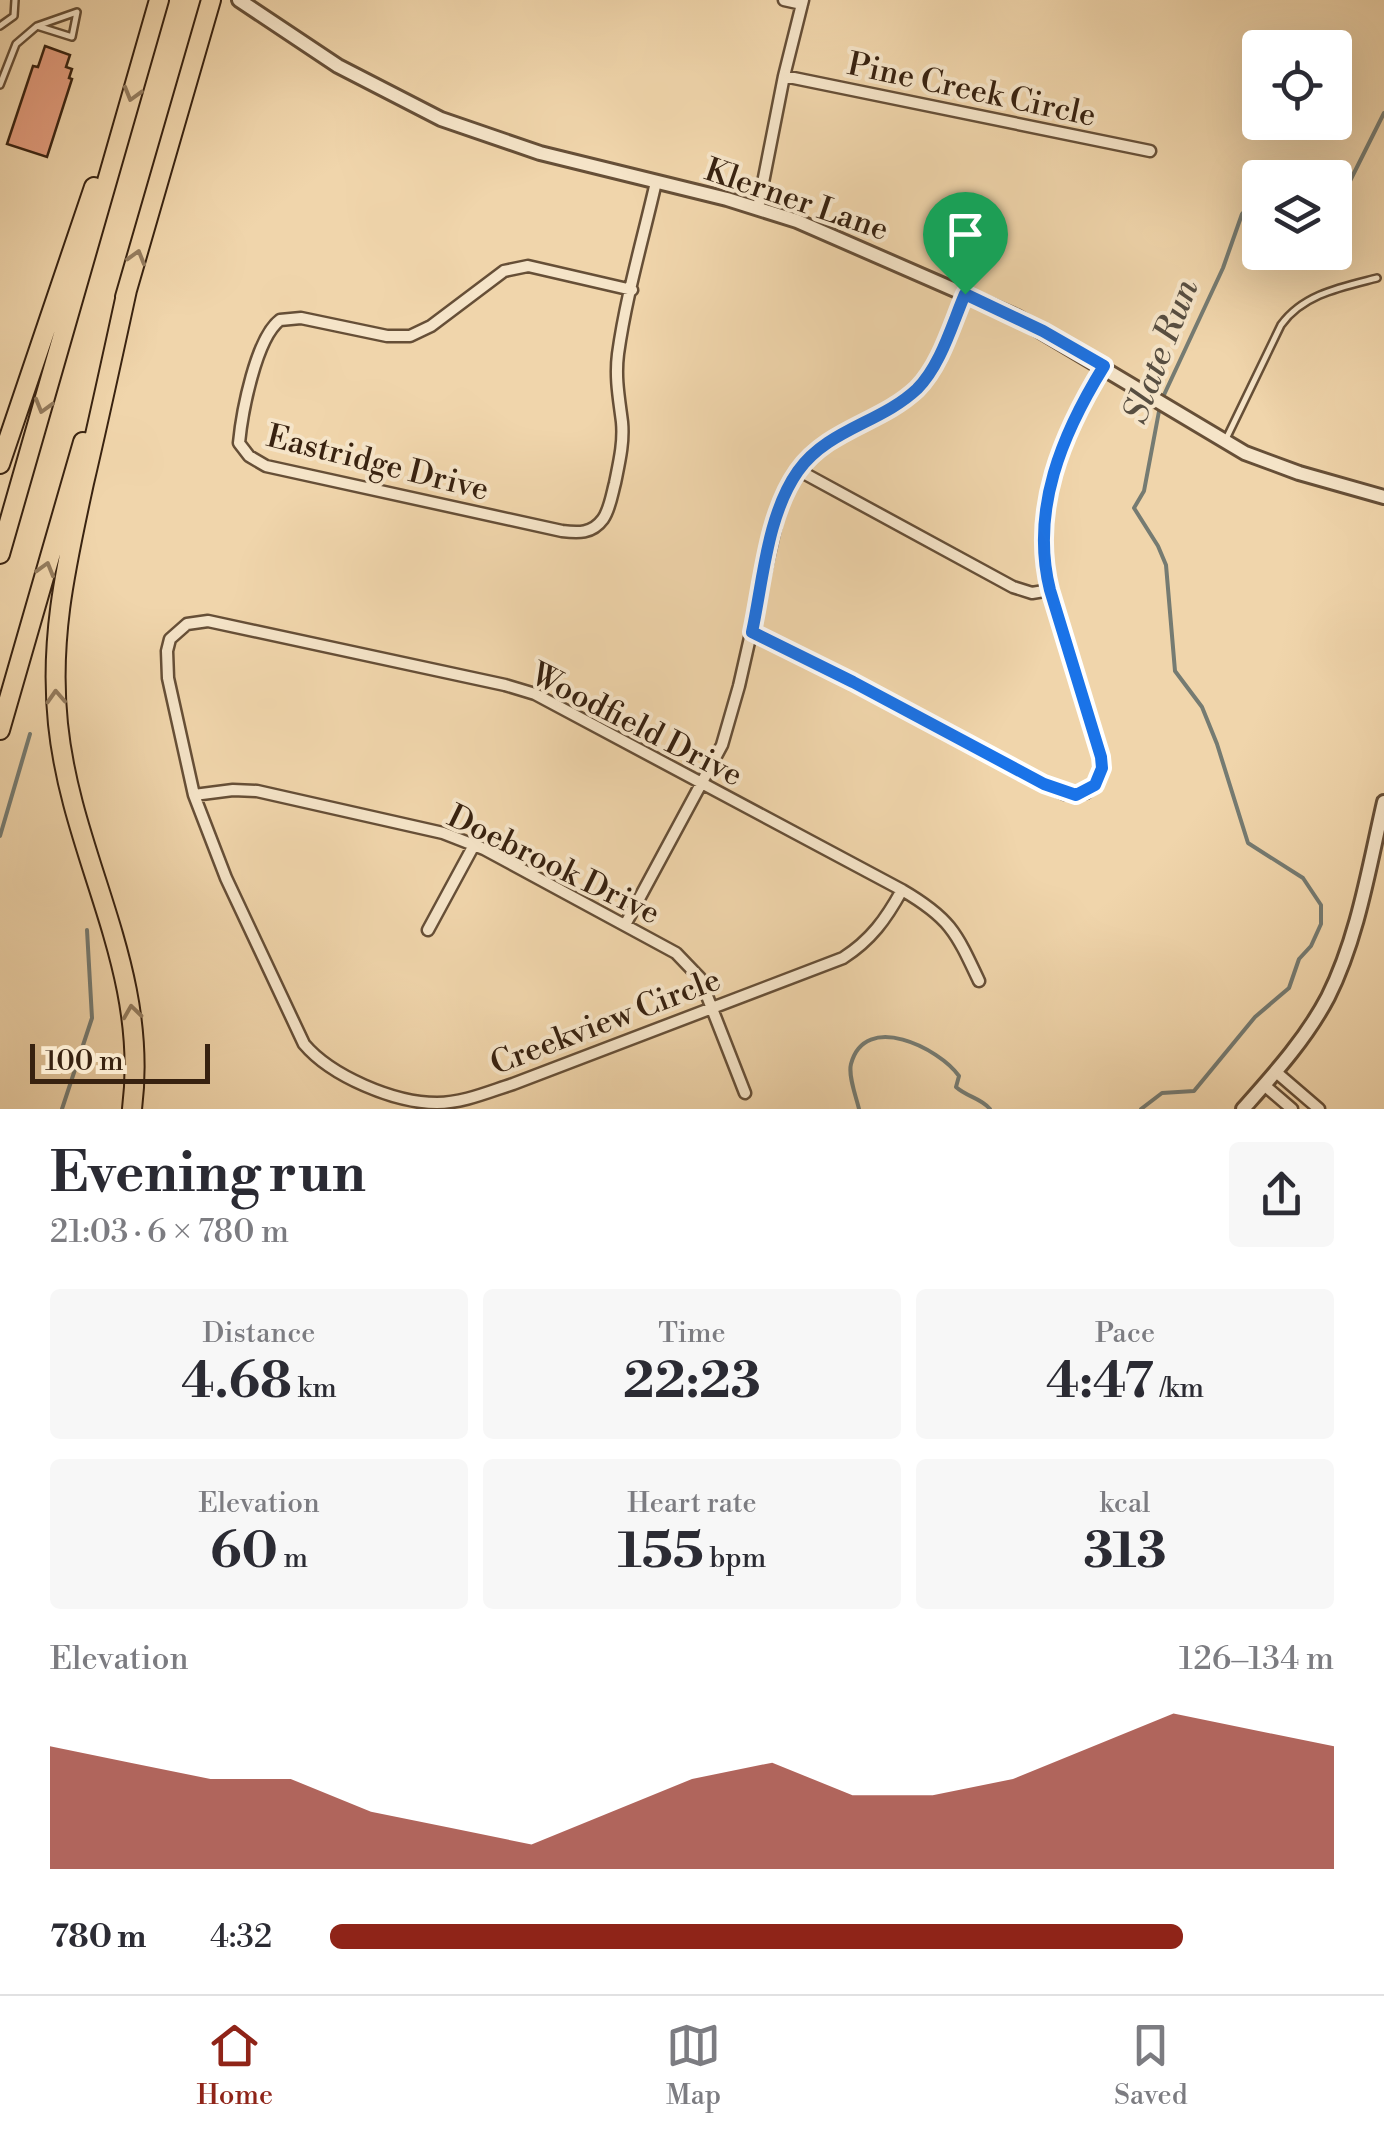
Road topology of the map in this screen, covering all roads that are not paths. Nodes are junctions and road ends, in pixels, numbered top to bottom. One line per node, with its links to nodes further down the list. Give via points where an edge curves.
1 (15, 0): 7 (lane, via 14,16)
2 (160, 0): 11 (highway, one-way to 11)
3 (210, 0): 16 (highway, one-way to 3)
4 (784, 0): 6 (street)
5 (241, 2): 13 (street, Klerner Lane, via 362,80 442,119)
6 (802, 2): 9 (street)
7 (0, 26)
8 (37, 26): 8 (lane, via 71,12 77,12 72,38); 10 (lane, via 16,44)
9 (784, 76): 12 (street, Pine Creek Circle); 14 (street)
10 (0, 84)
11 (117, 148): 21 (highway, via 100,166); 24 (highway, one-way to 24)
12 (1150, 151)
13 (656, 182): 14 (street, Klerner Lane); 17 (street, Eastridge Drive)
14 (758, 208): 18 (street, Klerner Lane)
15 (1377, 278): 20 (lane, via 1321,294 1289,314)
16 (127, 290): 28 (highway, one-way to 16); 41 (highway, one-way to 16, via 130,994 68,787 55,660 60,594)
17 (632, 290): 17 (street, Eastridge Drive, via 616,383 620,458 605,516 592,529 542,527 266,466 239,443 263,342 280,320 410,336 504,271 528,266)
18 (965, 294): 19 (street, Klerner Lane); 22 (street, via 919,387 819,446)
19 (1104, 366): 20 (street, Klerner Lane); 25 (street, via 1069,429 1045,509 1042,550)
20 (1225, 442): 23 (street, Klerner Lane)
21 (0, 464)
22 (798, 470): 25 (street, via 1013,587); 26 (street, via 780,506)
23 (1384, 497)
24 (0, 554)
25 (1050, 590): 26 (street, via 1101,757 1095,785 1076,795)
26 (752, 632): 29 (street, via 727,730)
27 (166, 651): 29 (street, Woodfield Drive, via 186,624 208,620 505,684); 30 (street, Creekview Circle)
28 (0, 730)
29 (701, 786): 33 (street, Woodfield Drive); 34 (street)
30 (194, 795): 32 (street, Doebrook Drive, via 257,791); 37 (street, Creekview Circle, via 296,1031 324,1064 363,1084 421,1101 466,1100)
31 (1384, 802): 38 (street, via 1340,969)
32 (474, 845): 34 (street, Doebrook Drive); 35 (street)
33 (902, 890): 36 (street, Woodfield Drive, via 952,926); 37 (street, Creekview Circle, via 880,927 842,958)
34 (625, 925): 37 (street, Doebrook Drive, via 686,960)
35 (428, 930)
36 (979, 981)
37 (710, 1008): 40 (street, Doebrook Drive)
38 (1276, 1072): 39 (street); 44 (street)
39 (1264, 1085): 42 (street); 43 (street)
40 (745, 1093)
41 (132, 1109)
42 (1244, 1109)
43 (1292, 1109)
44 (1319, 1109)

